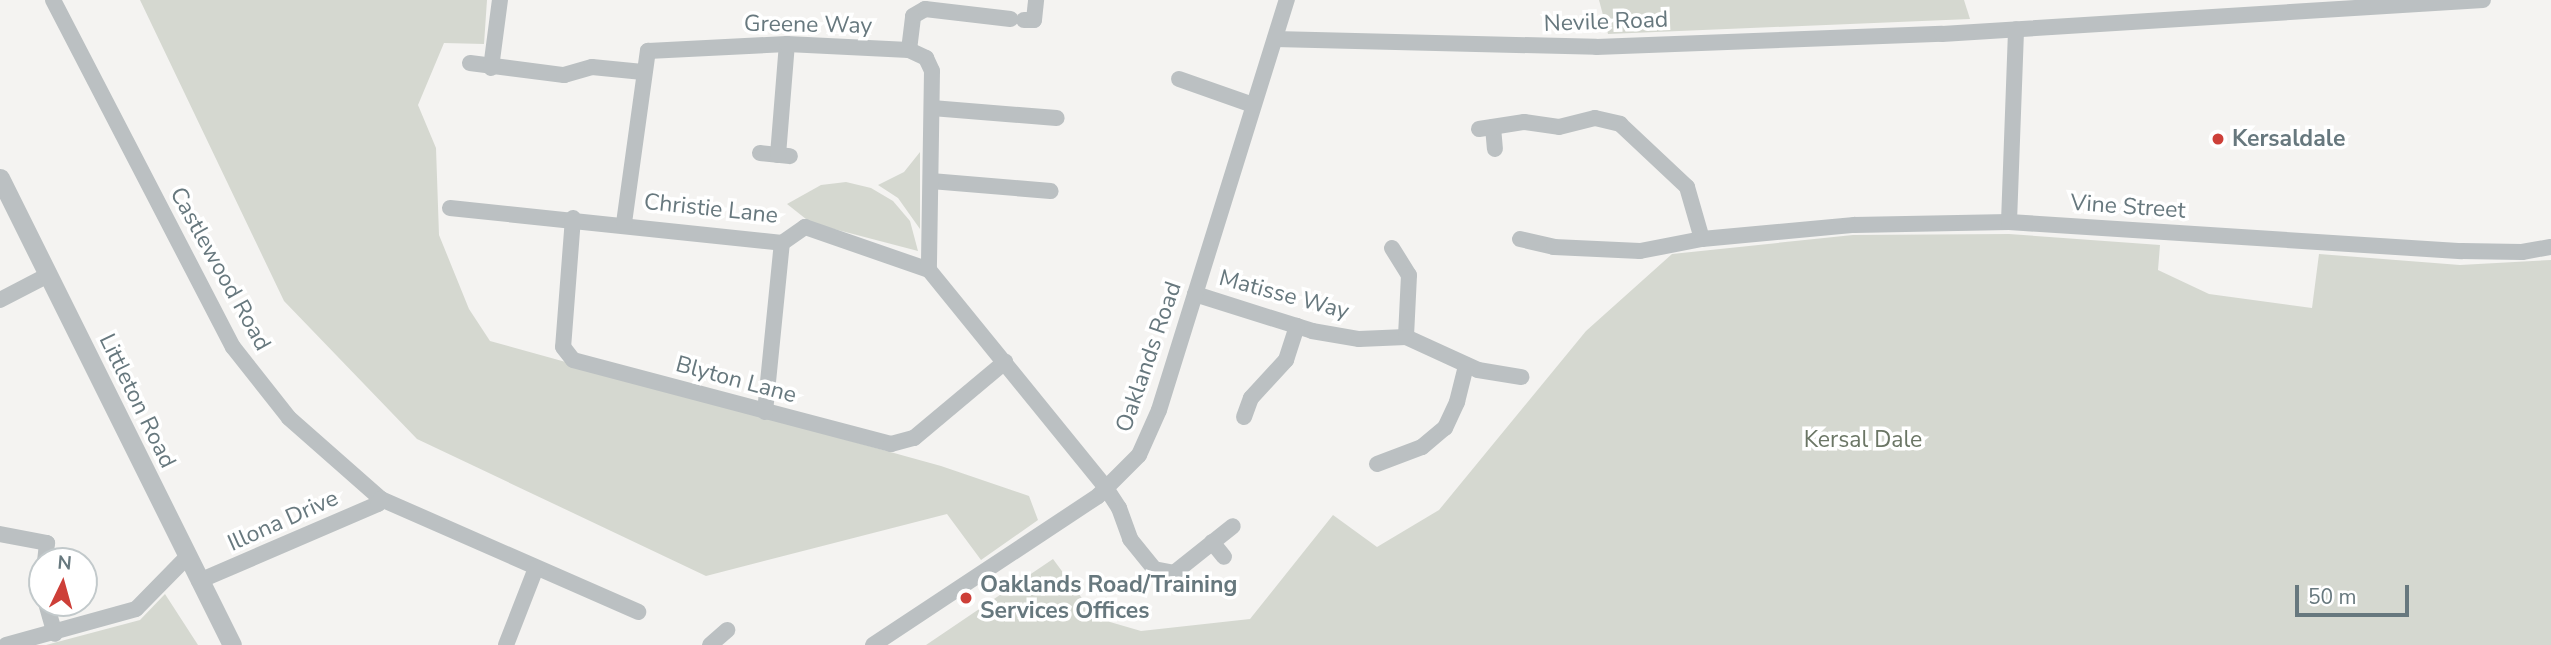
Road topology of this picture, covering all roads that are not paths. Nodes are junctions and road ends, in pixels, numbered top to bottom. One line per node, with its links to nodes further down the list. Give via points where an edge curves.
1 (53, 0): 46 (street, Castlewood Road, via 233,346 309,439)
2 (500, 0): 13 (street)
3 (1036, 0): 11 (street, via 1023,19 925,9 913,16)
4 (1287, 0): 9 (street, Oaklands Road)
5 (2483, 0): 6 (street, Nevile Road)
6 (2402, 3): 7 (street, Nevile Road)
7 (2264, 7): 8 (street, Nevile Road)
8 (2016, 29): 9 (street, Nevile Road, via 1596,47); 26 (street)
9 (1275, 39): 16 (street, Oaklands Road)
10 (787, 44): 11 (street, Greene Way); 14 (street, Greene Way, via 659,47 645,56); 20 (street, via 784,155)
11 (909, 50): 17 (street, via 930,64)
12 (470, 63): 13 (street)
13 (491, 68): 14 (street, via 564,75 587,67)
14 (643, 72): 27 (street, Greene Way)
15 (1179, 79): 16 (street)
16 (1253, 105): 35 (street, Oaklands Road)
17 (932, 108): 18 (street); 22 (street)
18 (1057, 118)
19 (1495, 149): 29 (street, via 1486,128 1524,122 1559,127 1595,118 1620,124 1687,187)
20 (760, 153)
21 (0, 178): 34 (street, Littleton Road)
22 (931, 181): 23 (street); 33 (street)
23 (1051, 191)
24 (450, 208): 25 (street, Christie Lane)
25 (573, 219): 27 (street, Christie Lane); 42 (street, Blyton Lane, via 563,347 573,360)
26 (2009, 222): 29 (street, Vine Street, via 1854,225); 31 (street, Vine Street, via 2462,251 2522,252)
27 (624, 223): 30 (street, Christie Lane)
28 (1520, 239): 29 (street, Vine Street, via 1535,251 1640,251)
29 (1702, 239)
30 (782, 243): 33 (street, Christie Lane, via 805,227); 42 (street)
31 (2551, 247)
32 (1392, 248): 38 (street, via 1409,275)
33 (929, 270): 39 (street)
34 (48, 275): 36 (street); 51 (street, Littleton Road)
35 (1195, 294): 37 (street, Matisse Way); 45 (street, Oaklands Road, via 1150,433 1124,474)
36 (0, 300)
37 (1297, 326): 38 (street, Matisse Way, via 1359,339); 43 (street, via 1286,360 1251,398)
38 (1406, 337): 40 (street, Matisse Way)
39 (1005, 362): 42 (street, Blyton Lane, via 914,438 891,444); 45 (street)
40 (1466, 365): 41 (street, Matisse Way); 44 (street, via 1457,402 1444,428 1422,447)
41 (1521, 377)
42 (765, 412)
43 (1244, 417)
44 (1377, 464)
45 (1106, 488): 49 (street, via 1130,539 1154,569 1174,573); 63 (street, Oaklands Road)
46 (381, 499): 53 (street, Castlewood Road); 54 (street, Illona Drive)
47 (1233, 526): 49 (street)
48 (0, 534): 50 (street, via 47,543)
49 (1212, 542): 52 (street)
50 (46, 547)
51 (188, 556): 54 (street, Littleton Road); 58 (street, via 136,609)
52 (1224, 557)
53 (536, 568): 55 (street, Castlewood Road); 61 (street)
54 (200, 581): 60 (street, Littleton Road)
55 (638, 612)
56 (50, 617): 58 (street)
57 (727, 631): 62 (street)
58 (55, 634): 59 (street)
59 (6, 645)
60 (232, 645)
61 (506, 645)
62 (710, 645)
63 (873, 645)

